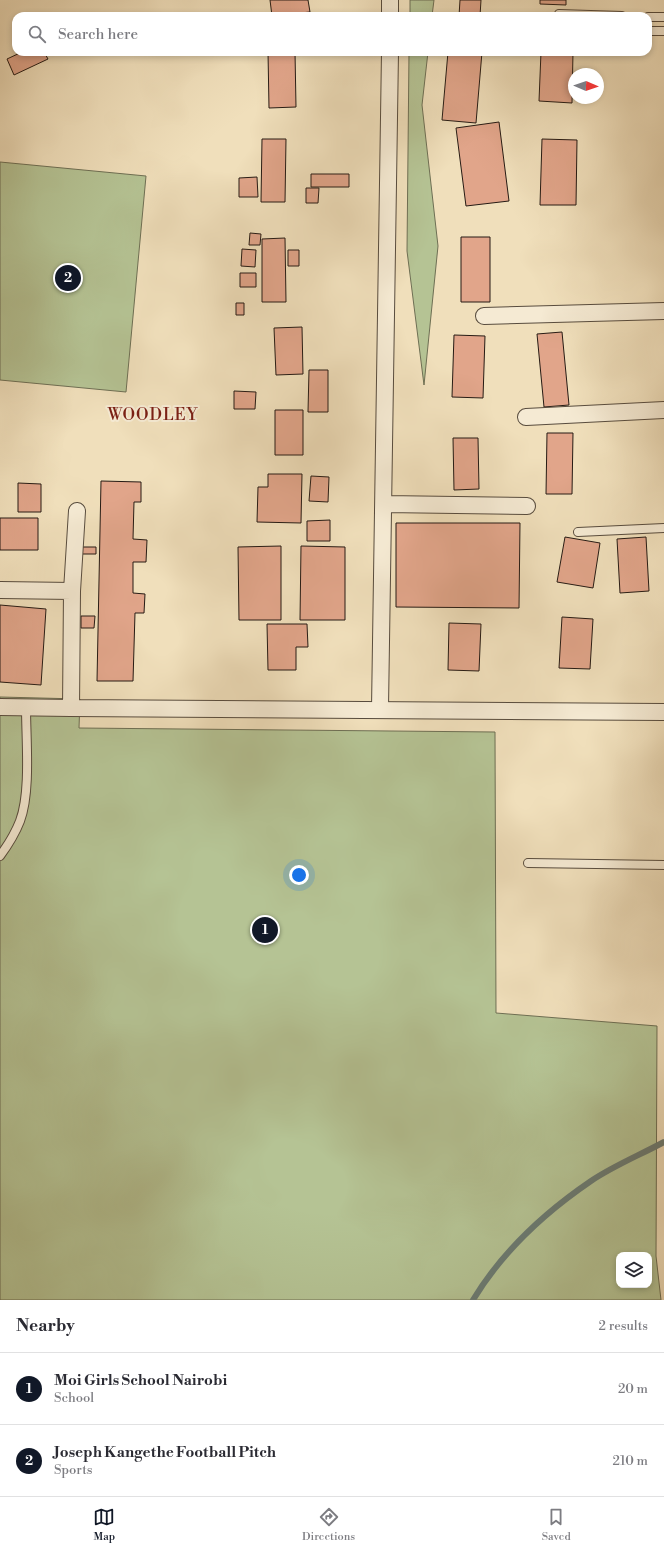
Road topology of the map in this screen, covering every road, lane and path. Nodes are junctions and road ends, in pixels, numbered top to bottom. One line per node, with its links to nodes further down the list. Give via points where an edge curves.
1 (390, 0): 2 (street)
2 (390, 12)
3 (652, 17): 4 (lane)
4 (664, 17)
5 (652, 31): 6 (lane)
6 (664, 31)
7 (390, 56): 12 (street)
8 (664, 311): 9 (street)
9 (484, 316)
10 (664, 410): 11 (street)
11 (526, 417)
12 (385, 504): 13 (street); 22 (street)
13 (527, 506)
14 (77, 511): 18 (street)
15 (664, 528): 16 (lane)
16 (578, 532)
17 (0, 590): 18 (street)
18 (72, 591): 21 (street)
19 (0, 707): 20 (street)
20 (26, 708): 21 (street); 24 (lane, via 24,800 20,820)
21 (71, 708): 22 (street)
22 (380, 708): 23 (street)
23 (664, 712)
24 (0, 856)
25 (528, 863): 26 (lane)
26 (664, 865)

